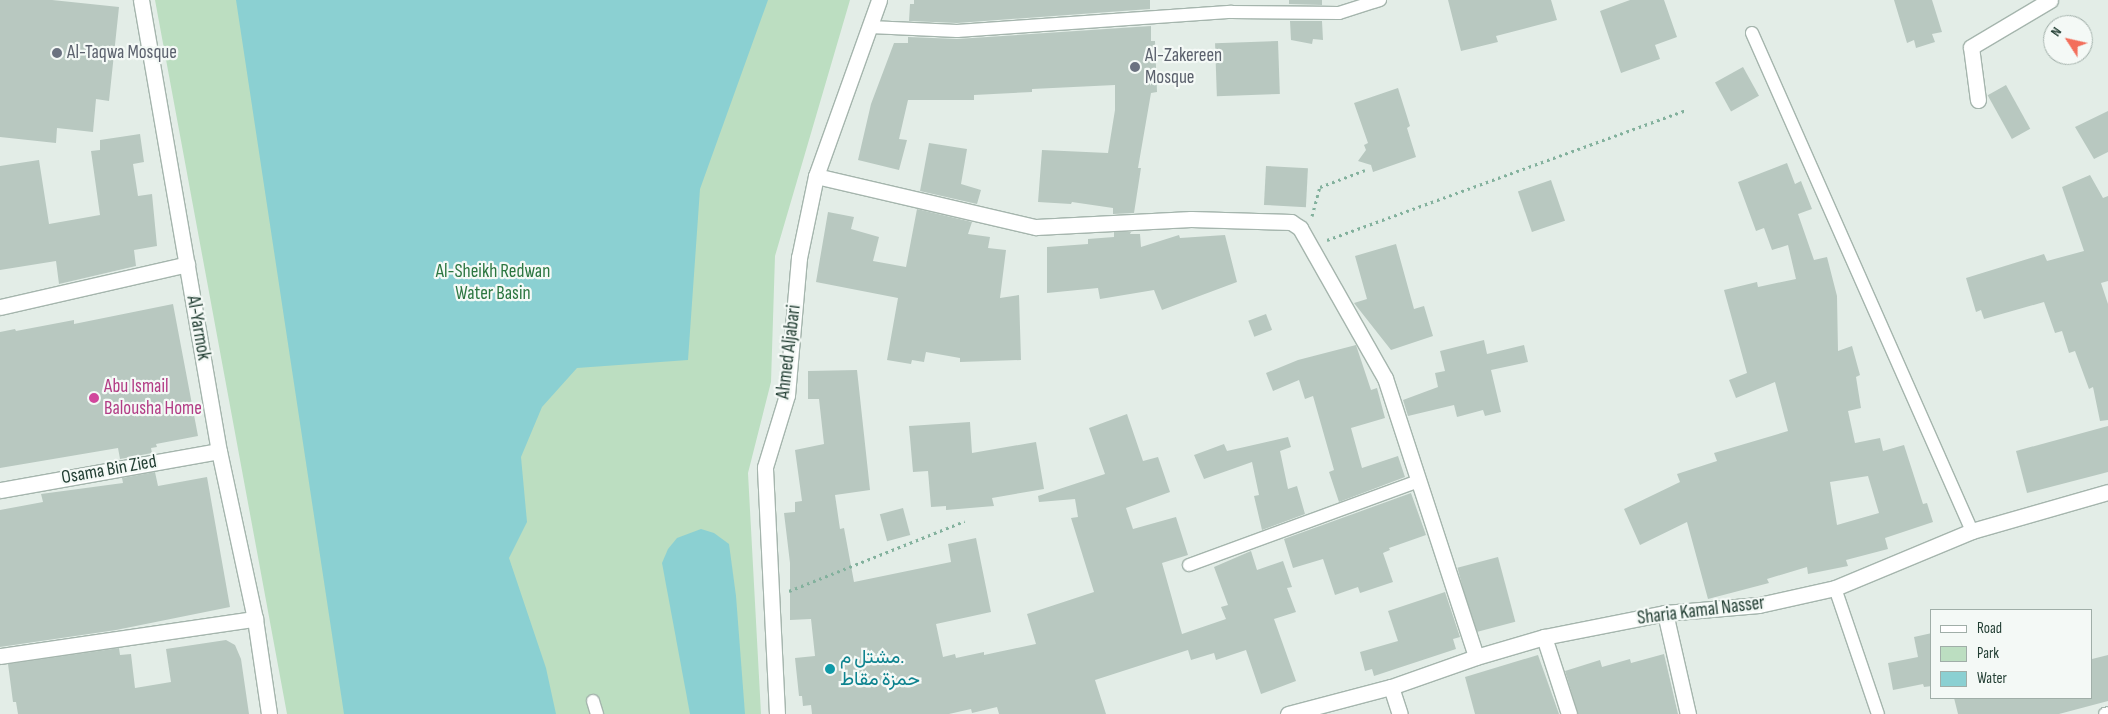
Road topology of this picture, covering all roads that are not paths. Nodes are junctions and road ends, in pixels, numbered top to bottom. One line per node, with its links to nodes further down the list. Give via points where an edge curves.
1 (141, 0): 9 (street, Al-Yarmok)
2 (879, 0): 5 (street, Ahmed Aljabari)
3 (1380, 0): 5 (lane, via 1339,13 1231,12 957,31)
4 (2050, 0): 7 (street, via 1971,47)
5 (870, 27): 8 (street, Ahmed Aljabari)
6 (1752, 33): 15 (lane)
7 (1978, 100)
8 (816, 176): 12 (street, via 1036,227 1191,218 1291,222 1310,241 1385,378); 27 (street, Ahmed Aljabari, via 799,258 787,394 765,467)
9 (187, 264): 10 (street); 11 (street, Al-Yarmok)
10 (0, 307)
11 (219, 450): 13 (street, Osama Bin Zied); 19 (street, Al-Yarmok)
12 (1419, 481): 16 (lane); 22 (street)
13 (0, 490)
14 (2108, 492): 15 (street, Sharia Kamal Nasser)
15 (1972, 531): 17 (street, Sharia Kamal Nasser)
16 (1188, 565)
17 (1835, 588): 18 (street, Sharia Kamal Nasser, via 1759,605); 32 (lane)
18 (1665, 613): 20 (street, Sharia Kamal Nasser); 31 (street)
19 (255, 619): 21 (street); 25 (street, Al-Yarmok)
20 (1544, 637): 22 (street, Sharia Kamal Nasser); 30 (street)
21 (0, 656)
22 (1476, 657): 23 (street, Sharia Kamal Nasser)
23 (1391, 687): 28 (street, Sharia Kamal Nasser); 29 (street)
24 (593, 701): 26 (lane)
25 (269, 714)
26 (597, 714)
27 (778, 714)
28 (1288, 714)
29 (1400, 714)
30 (1568, 714)
31 (1688, 714)
32 (1878, 714)

